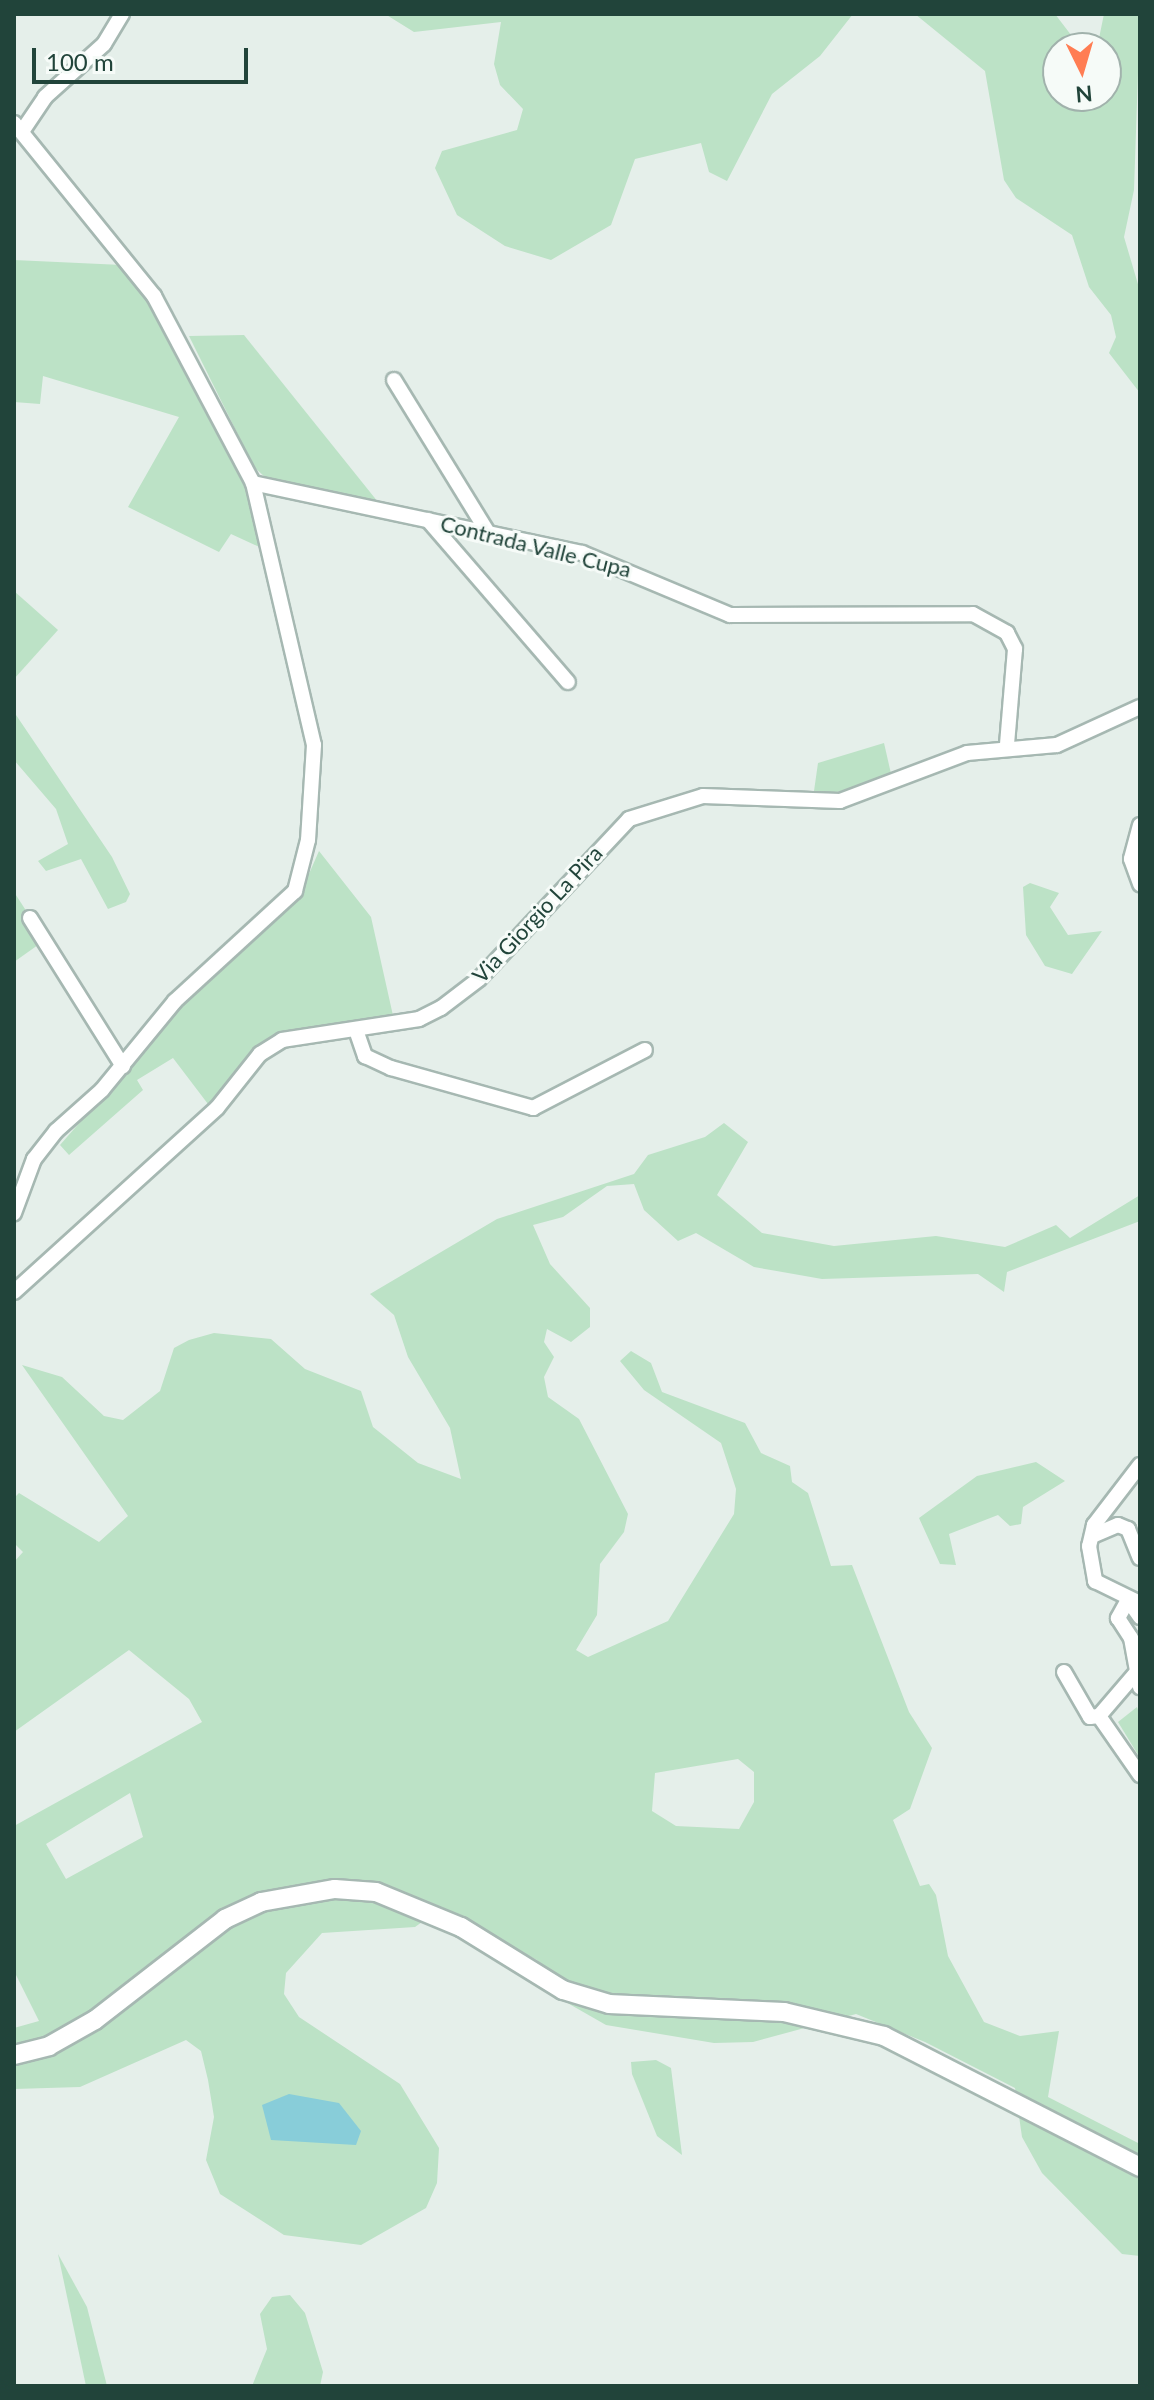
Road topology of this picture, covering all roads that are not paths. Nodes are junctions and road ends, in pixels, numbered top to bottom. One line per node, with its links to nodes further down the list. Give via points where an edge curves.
1 (122, 14): 2 (street, via 104,44)
2 (19, 126): 4 (street, via 154,296)
3 (394, 380): 8 (street)
4 (253, 483): 5 (street, Contrada Valle Cupa); 6 (street)
5 (274, 489): 6 (street); 7 (street, Contrada Valle Cupa)
6 (261, 506): 17 (street, via 312,720 304,870 278,912 175,1001)
7 (428, 520): 8 (street, Contrada Valle Cupa); 9 (street)
8 (488, 533): 11 (street, Contrada Valle Cupa, via 646,574 730,615 973,614 992,621 1015,649)
9 (568, 682)
10 (1140, 707): 11 (street, Via Giorgio La Pira, via 1057,745)
11 (1007, 744): 15 (street, Via Giorgio La Pira, via 840,801 703,796 651,809 612,832 462,994 419,1019)
12 (1140, 825): 13 (street, via 1131,859)
13 (1140, 884)
14 (30, 918): 17 (street)
15 (356, 1030): 16 (street, via 365,1056 391,1068 533,1108); 19 (street, Via Giorgio La Pira, via 282,1040 260,1054 217,1108)
16 (645, 1050)
17 (123, 1066): 18 (street, via 34,1159)
18 (14, 1213)
19 (14, 1292)
20 (1140, 1465): 22 (street)
21 (1140, 1480): 22 (street)
22 (1121, 1487): 23 (street)
23 (1092, 1536): 24 (street, via 1128,1529); 25 (street, via 1095,1581)
24 (1140, 1558)
25 (1134, 1601): 26 (street); 28 (street, via 1118,1618)
26 (1140, 1617)
27 (1140, 1624): 28 (street)
28 (1131, 1638): 30 (street)
29 (1064, 1672): 31 (street, via 1090,1717)
30 (1138, 1681): 31 (street)
31 (1099, 1716): 32 (street)
32 (1140, 1775)
33 (14, 2055): 34 (street, via 49,2046 95,2020 225,1919 261,1902 335,1889 376,1892 461,1927 563,1990 609,2004 784,2012 884,2036)
34 (1140, 2167)

